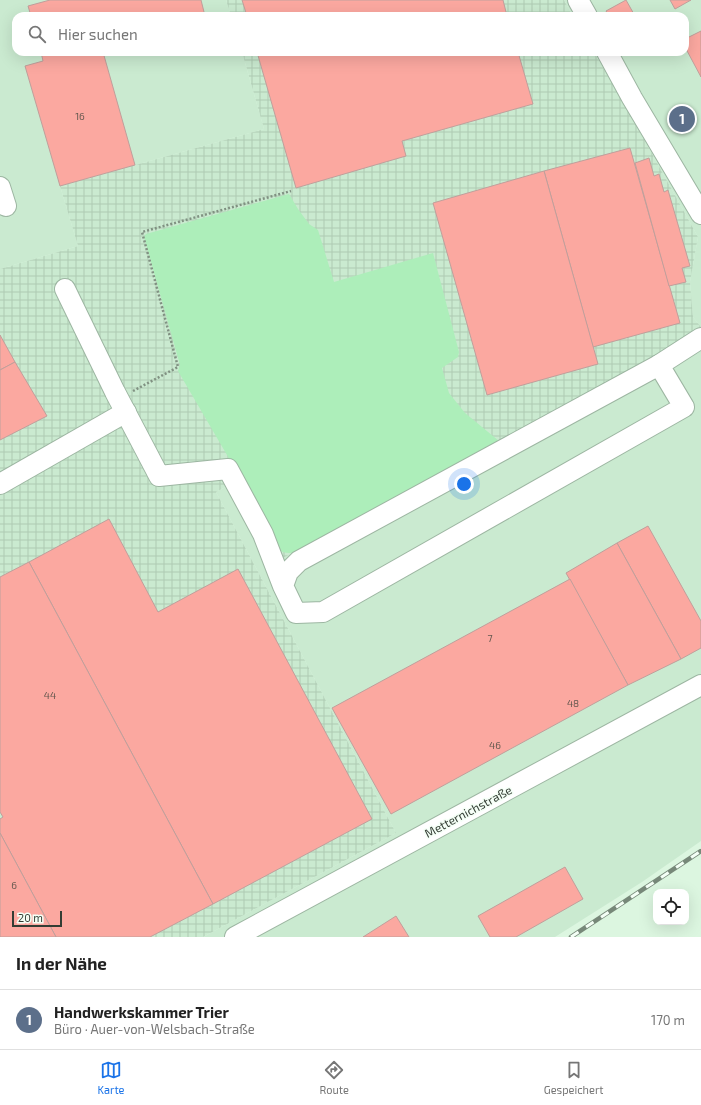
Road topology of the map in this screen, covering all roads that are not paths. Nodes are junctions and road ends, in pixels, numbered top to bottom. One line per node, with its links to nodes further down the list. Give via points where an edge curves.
1 (578, 0): 2 (street)
2 (585, 12)
3 (609, 56): 4 (street)
4 (701, 214)
5 (65, 289): 8 (street)
6 (701, 338): 7 (street)
7 (659, 365): 10 (street, via 299,561 288,572); 10 (street, via 684,407 323,612 296,613)
8 (122, 405): 9 (street); 10 (street, via 159,476 228,470 263,534)
9 (0, 484)
10 (283, 586)
11 (701, 685): 12 (street, Metternichstraße)
12 (235, 937)

